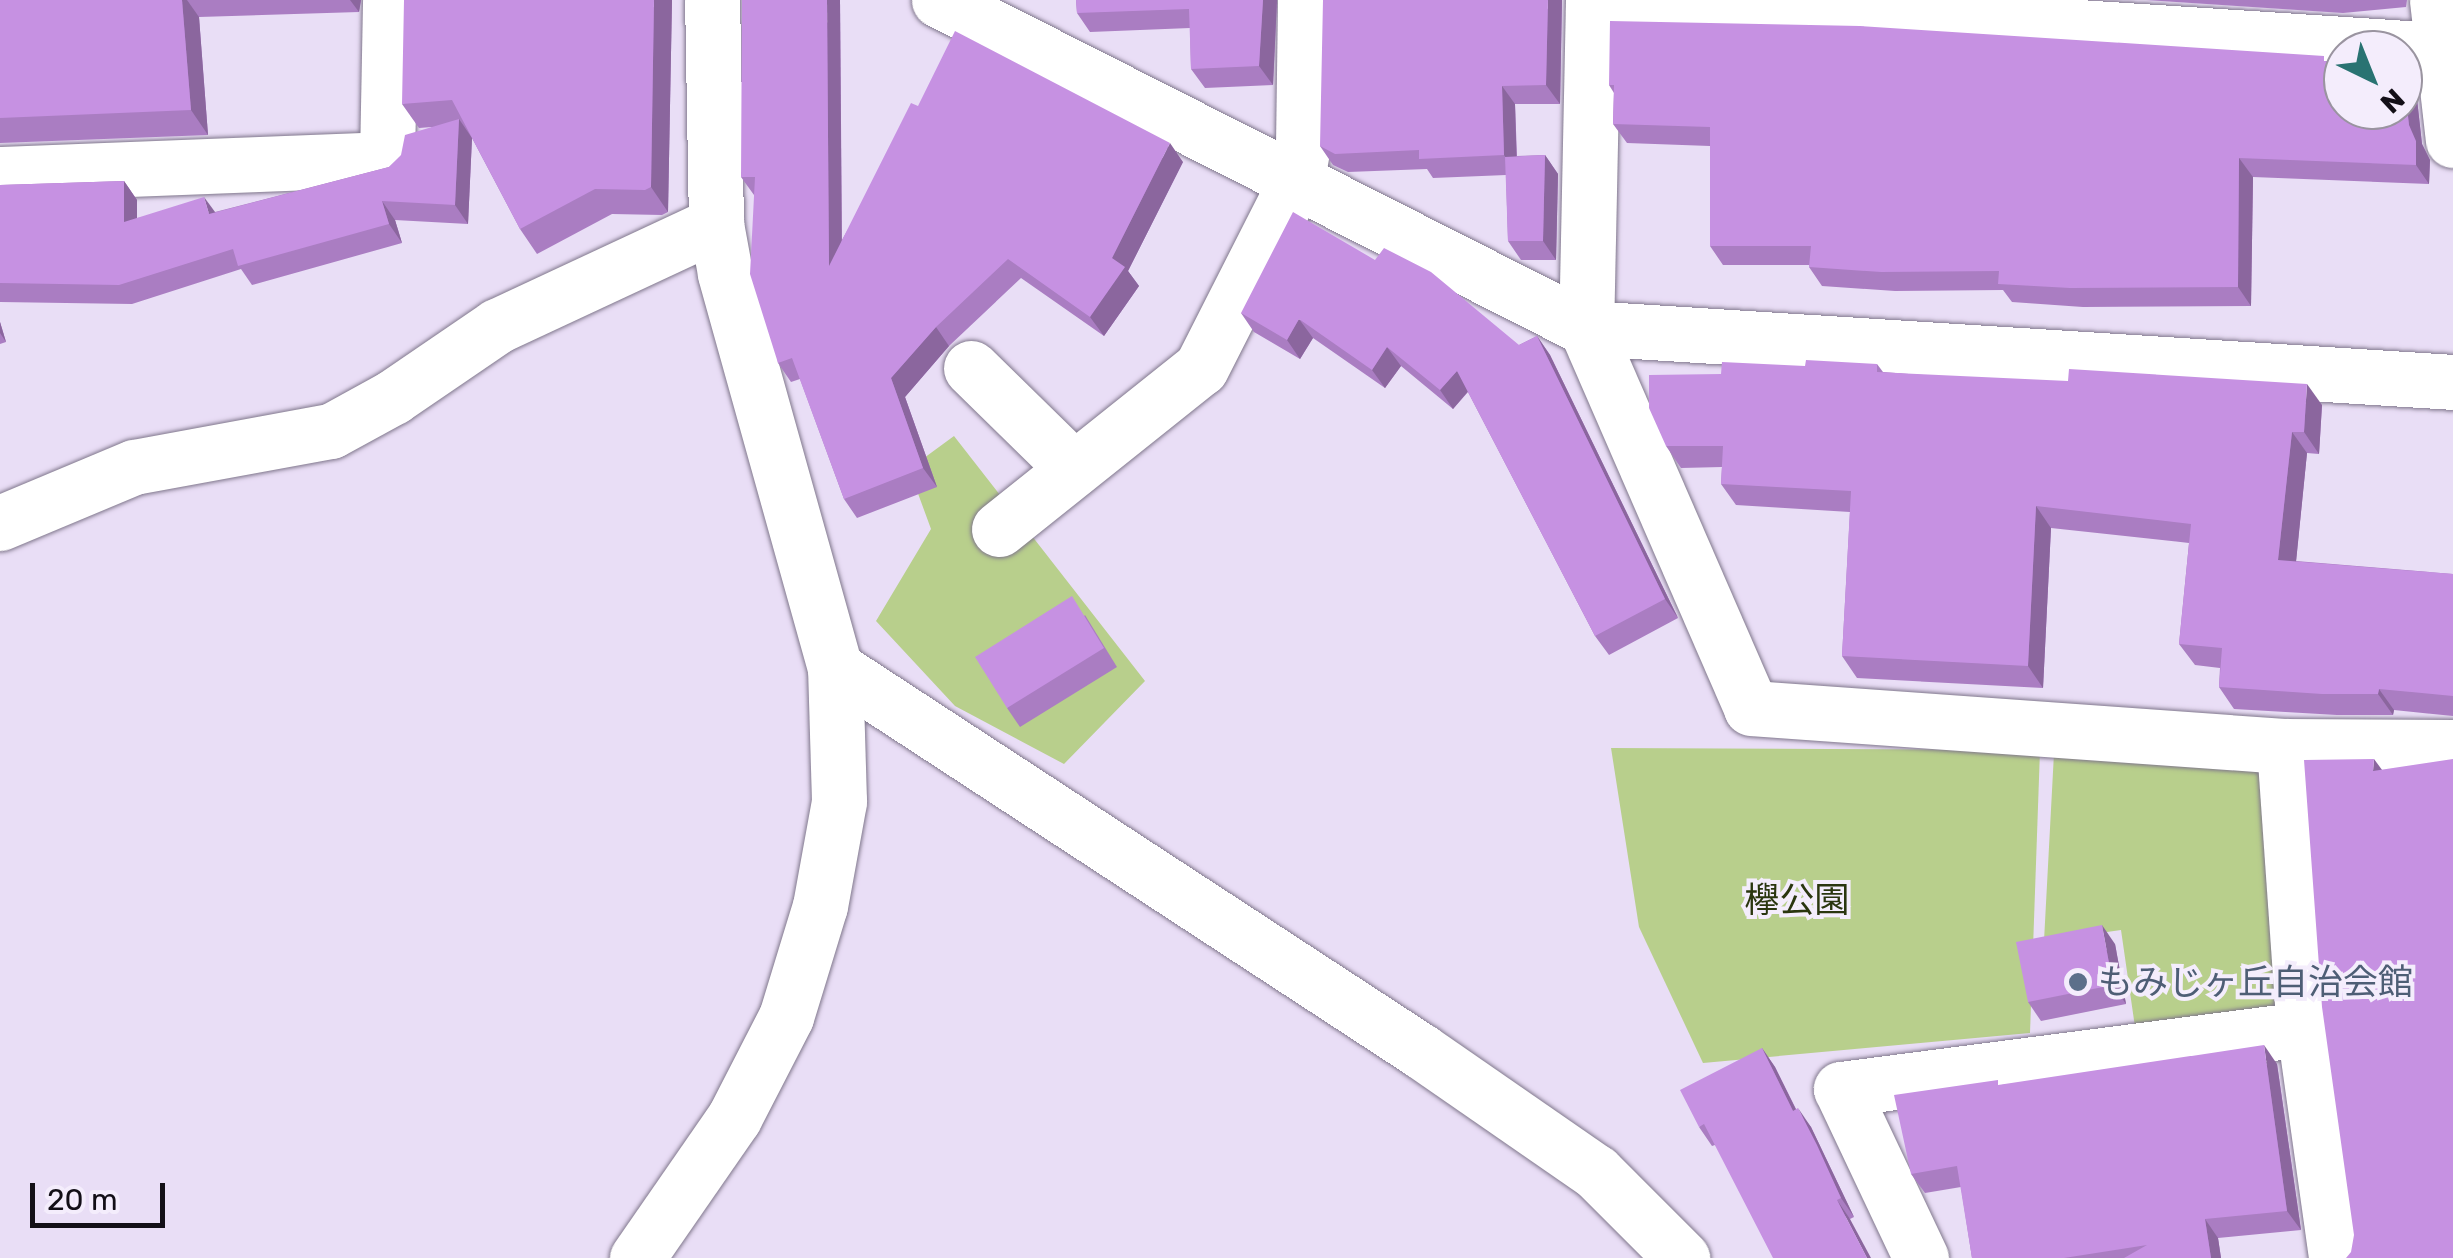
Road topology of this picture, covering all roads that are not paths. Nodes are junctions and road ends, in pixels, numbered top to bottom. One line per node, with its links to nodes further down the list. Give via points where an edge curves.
1 (390, 0): 11 (street, via 387,159)
2 (712, 0): 13 (street)
3 (940, 0): 8 (street)
4 (1305, 0): 12 (street)
5 (1593, 4): 6 (street); 14 (street)
6 (1875, 7): 7 (street)
7 (2144, 15): 9 (street)
8 (1032, 23): 12 (street)
9 (2444, 34): 10 (street)
10 (2453, 140)
11 (0, 174)
12 (1297, 180): 14 (street); 17 (street, via 1200,368)
13 (716, 224): 18 (street, via 497,326 331,431 134,467); 20 (street)
14 (1586, 328): 16 (street); 21 (street, via 1751,708)
15 (971, 368): 17 (street)
16 (2453, 382)
17 (1074, 469): 19 (street)
18 (0, 523)
19 (999, 529)
20 (835, 668): 24 (street, via 839,801 820,906 786,1017 734,1118); 25 (street, via 1596,1172)
21 (2284, 746): 22 (street); 23 (street)
22 (2453, 747)
23 (2304, 1029): 26 (street, via 1841,1089); 27 (street)
24 (637, 1258)
25 (1682, 1258)
26 (1922, 1258)
27 (2336, 1258)

